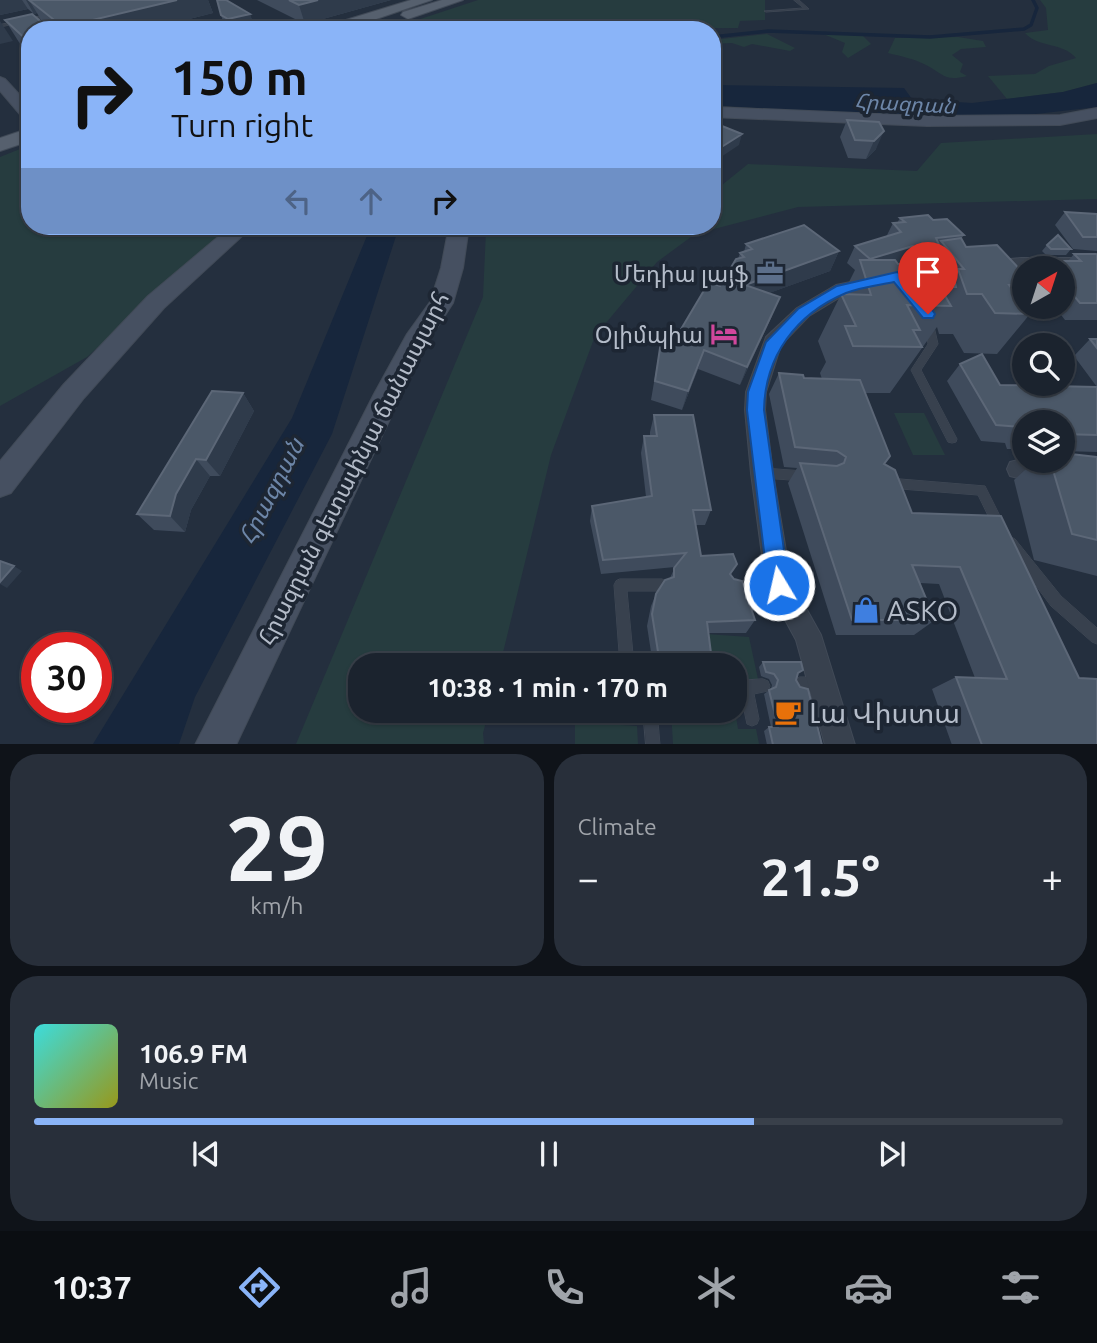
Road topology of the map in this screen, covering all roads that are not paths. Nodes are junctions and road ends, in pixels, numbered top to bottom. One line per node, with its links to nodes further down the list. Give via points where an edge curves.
1 (425, 0): 8 (main road)
2 (456, 0): 9 (main road)
3 (796, 0): 5 (lane, via 807,9)
4 (65, 11): 7 (lane)
5 (766, 11)
6 (21, 21): 10 (lane)
7 (22, 21)
8 (357, 21)
9 (390, 21)
10 (0, 26)
11 (0, 82): 12 (street)
12 (21, 106)
13 (721, 112): 14 (street, via 919,121 1060,120)
14 (1097, 113)
15 (21, 124): 16 (main road)
16 (0, 131)
17 (21, 137): 18 (main road)
18 (0, 145)
19 (233, 235): 31 (street, via 156,302 74,391)
20 (458, 235): 40 (street, Հրազդան գետափնյա ճանապարհ, via 441,303 377,414)
21 (1097, 263): 22 (street)
22 (975, 267)
23 (886, 279): 28 (street, via 842,289 803,313 773,342 756,392)
24 (928, 314): 25 (lane, via 933,344 916,369)
25 (952, 439)
26 (1075, 470): 27 (street)
27 (1097, 471)
28 (762, 473): 29 (lane); 33 (street)
29 (812, 477)
30 (877, 482): 35 (lane, via 981,490 1002,530 1056,601)
31 (0, 484)
32 (662, 585): 36 (lane, via 620,585)
33 (779, 585): 34 (lane); 42 (street, via 808,635 812,684)
34 (731, 586)
35 (1097, 637)
36 (626, 653)
37 (763, 686): 38 (lane, via 746,687)
38 (752, 719)
39 (651, 723): 41 (lane)
40 (215, 744)
41 (653, 744)
42 (839, 744)

